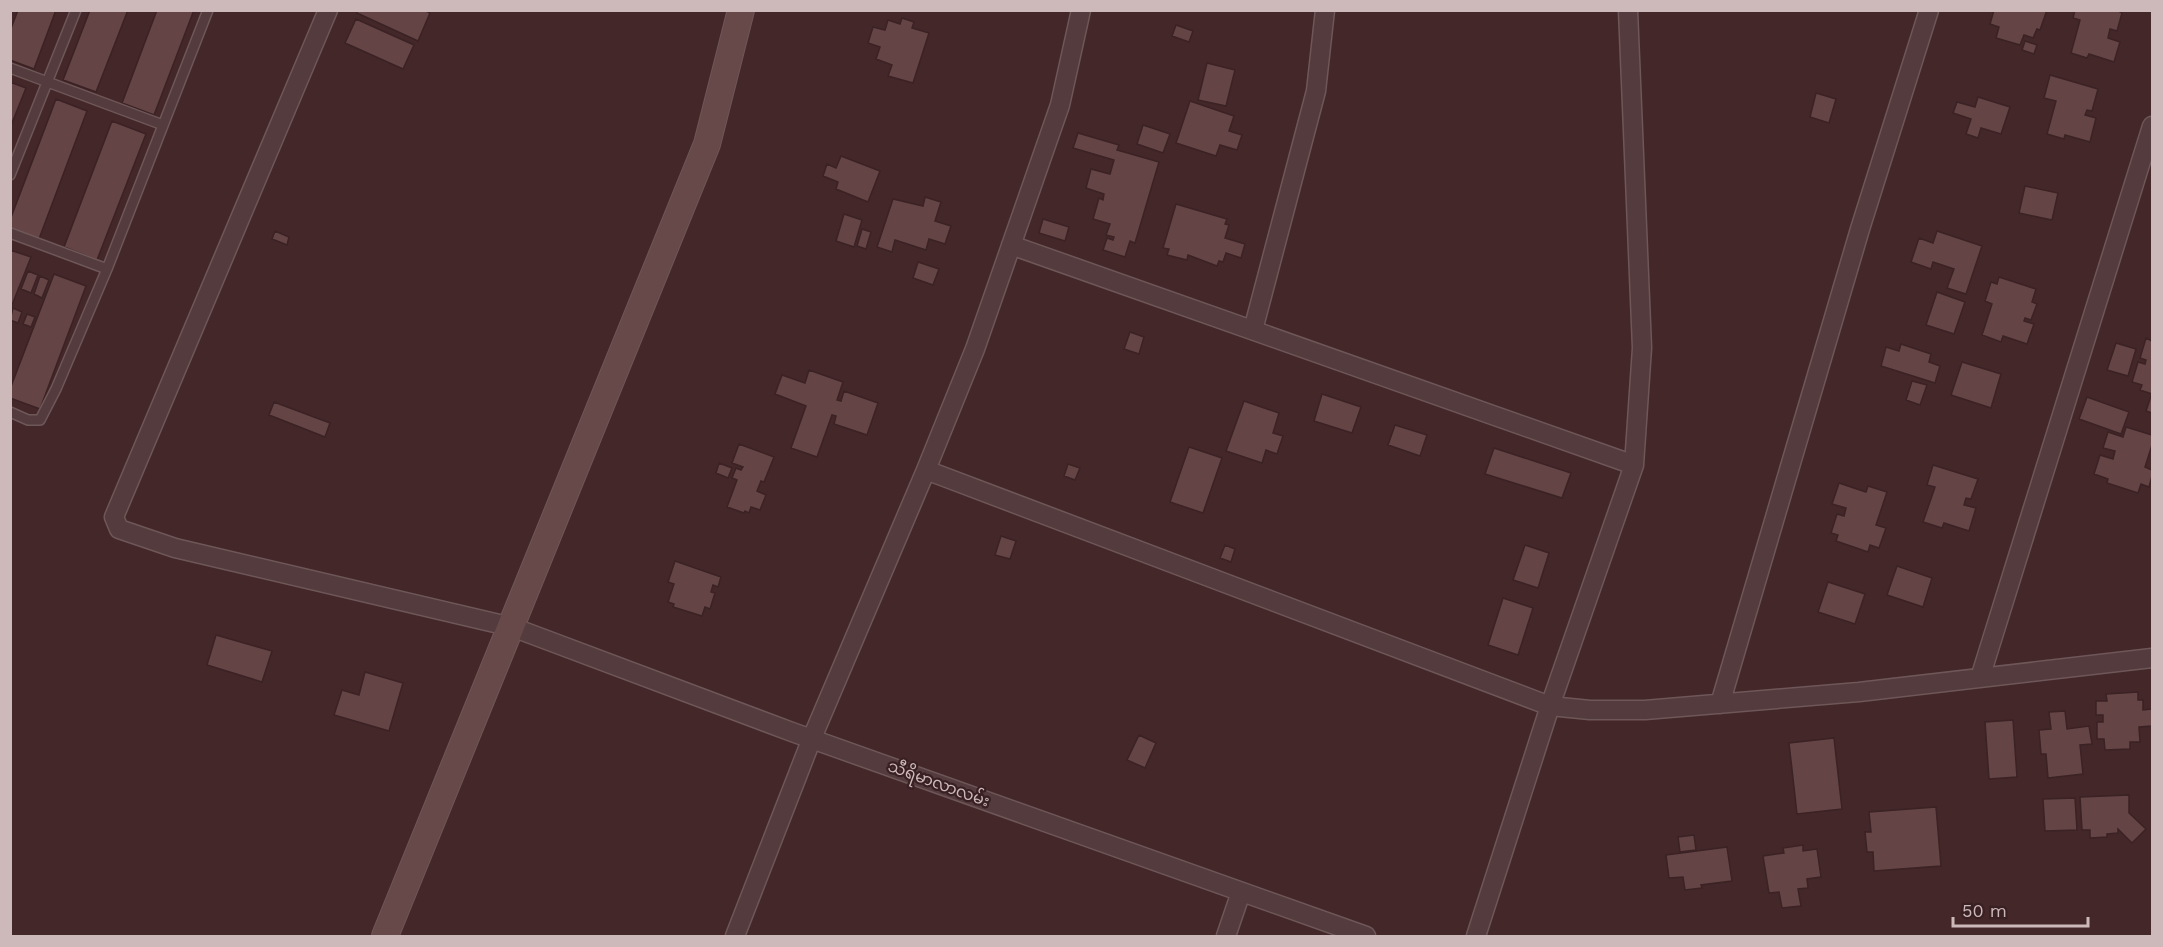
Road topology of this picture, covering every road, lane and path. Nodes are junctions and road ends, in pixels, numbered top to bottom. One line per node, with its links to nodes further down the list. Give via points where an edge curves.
1 (76, 10): 10 (lane)
2 (208, 10): 11 (lane)
3 (741, 10): 21 (street, via 707,144)
4 (1082, 10): 15 (street, via 1060,105)
5 (1325, 10): 17 (street, via 1316,91)
6 (1628, 10): 19 (street, via 1642,348)
7 (1929, 10): 24 (street)
8 (321, 14): 21 (street, သီရိမာလာလမ်း, via 114,516 119,529 175,548)
9 (10, 68): 10 (lane)
10 (48, 82): 11 (lane); 13 (lane)
11 (163, 125): 16 (lane)
12 (2152, 126): 23 (street)
13 (10, 175)
14 (10, 233): 16 (lane)
15 (1011, 245): 17 (street); 20 (street, via 975,349)
16 (107, 269): 18 (lane, via 40,420 28,420)
17 (1253, 330): 19 (street)
18 (10, 412)
19 (1634, 465): 25 (street)
20 (926, 470): 25 (street); 26 (street)
21 (512, 627): 26 (street, သီရိမာလာလမ်း); 28 (street)
22 (2152, 658): 23 (street)
23 (1980, 678): 24 (street)
24 (1720, 704): 25 (street, via 1645,710)
25 (1550, 706): 32 (street)
26 (812, 738): 27 (street, သီရိမာလာလမ်း); 29 (street)
27 (1241, 892): 30 (street); 31 (street, သီရိမာလာလမ်း)
28 (385, 936)
29 (735, 936)
30 (1226, 936)
31 (1366, 936)
32 (1476, 936)

